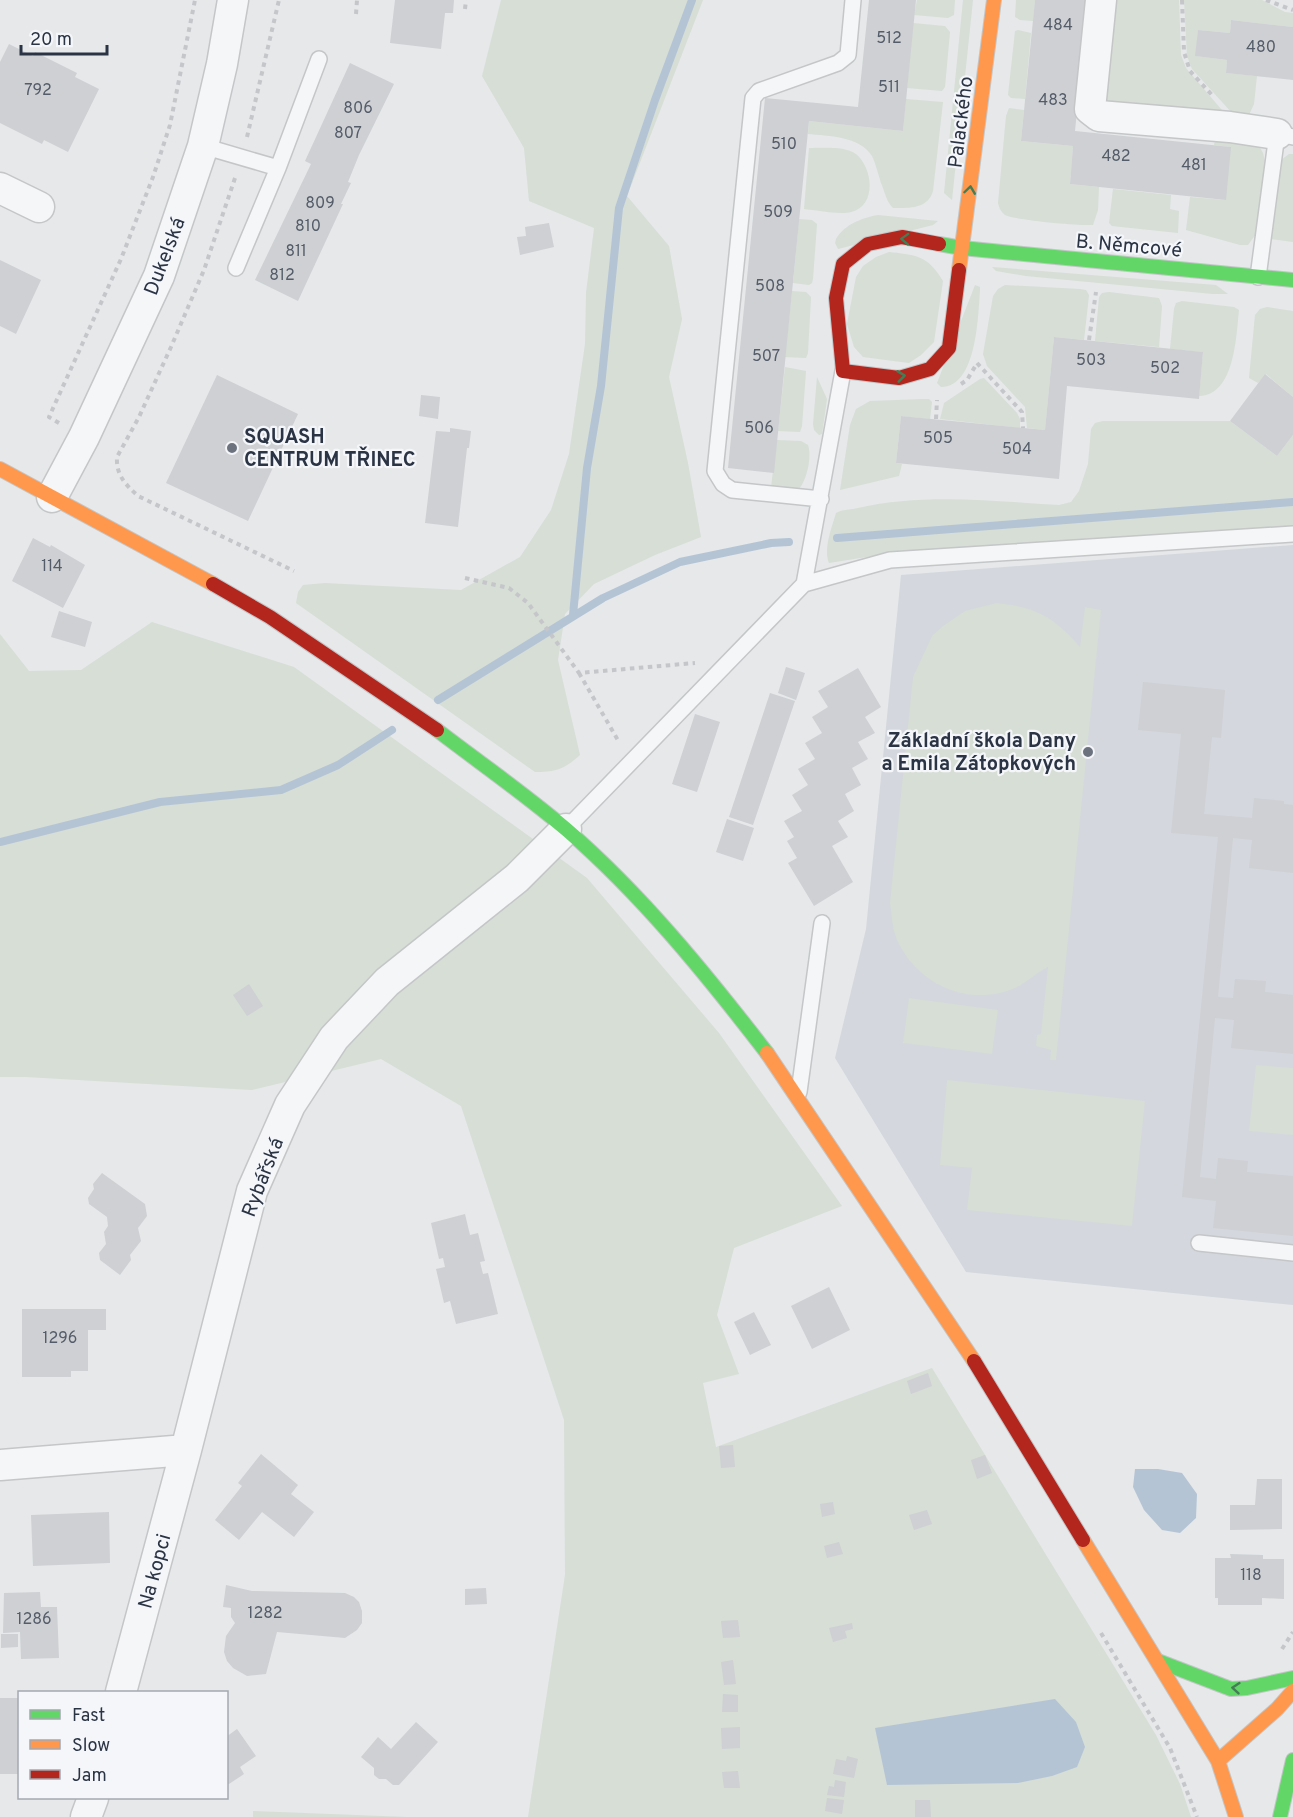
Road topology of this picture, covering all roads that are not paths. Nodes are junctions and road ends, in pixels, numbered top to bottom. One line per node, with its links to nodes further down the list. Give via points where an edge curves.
1 (233, 0): 7 (street, Dukelská)
2 (853, 0): 18 (lane, via 848,55 838,63 759,91 753,98 715,471 732,490)
3 (994, 0): 11 (main road, Palackého, one-way to 3)
4 (1101, 0): 6 (street, via 1090,109 1099,116)
5 (319, 59): 8 (lane)
6 (1285, 136): 13 (lane)
7 (203, 146): 8 (lane); 17 (street, Dukelská, via 159,276)
8 (278, 168): 12 (lane)
9 (0, 188): 10 (street)
10 (39, 207)
11 (962, 248): 13 (main road, B. Němcové); 15 (main road, one-way to 11, via 899,378 930,369 949,348); 15 (main road, one-way to 15, via 902,237 868,244 843,264 836,298)
12 (236, 268)
13 (1258, 277): 14 (main road, B. Němcové)
14 (1293, 280)
15 (843, 371): 18 (lane)
16 (0, 469): 17 (main road)
17 (52, 497): 21 (main road, via 270,617 418,716)
18 (821, 499): 20 (lane)
19 (1293, 534): 20 (lane, via 890,560)
20 (804, 584): 21 (lane)
21 (566, 829): 23 (main road, via 619,878 715,985); 26 (street, Rybářská, via 517,878 387,982 334,1038 290,1105 252,1191)
22 (822, 923): 23 (lane)
23 (798, 1097): 28 (main road, via 957,1333)
24 (1199, 1244): 25 (lane)
25 (1293, 1253)
26 (186, 1450): 27 (street); 30 (street, Na kopci)
27 (0, 1465)
28 (1158, 1661): 29 (main road, one-way to 28, via 1231,1689); 33 (main road)
29 (1293, 1678)
30 (122, 1691)
31 (1293, 1691): 33 (main road)
32 (1293, 1760): 37 (main road)
33 (1218, 1761): 36 (main road)
34 (92, 1799): 35 (street)
35 (86, 1817)
36 (1236, 1817)
37 (1280, 1817)

